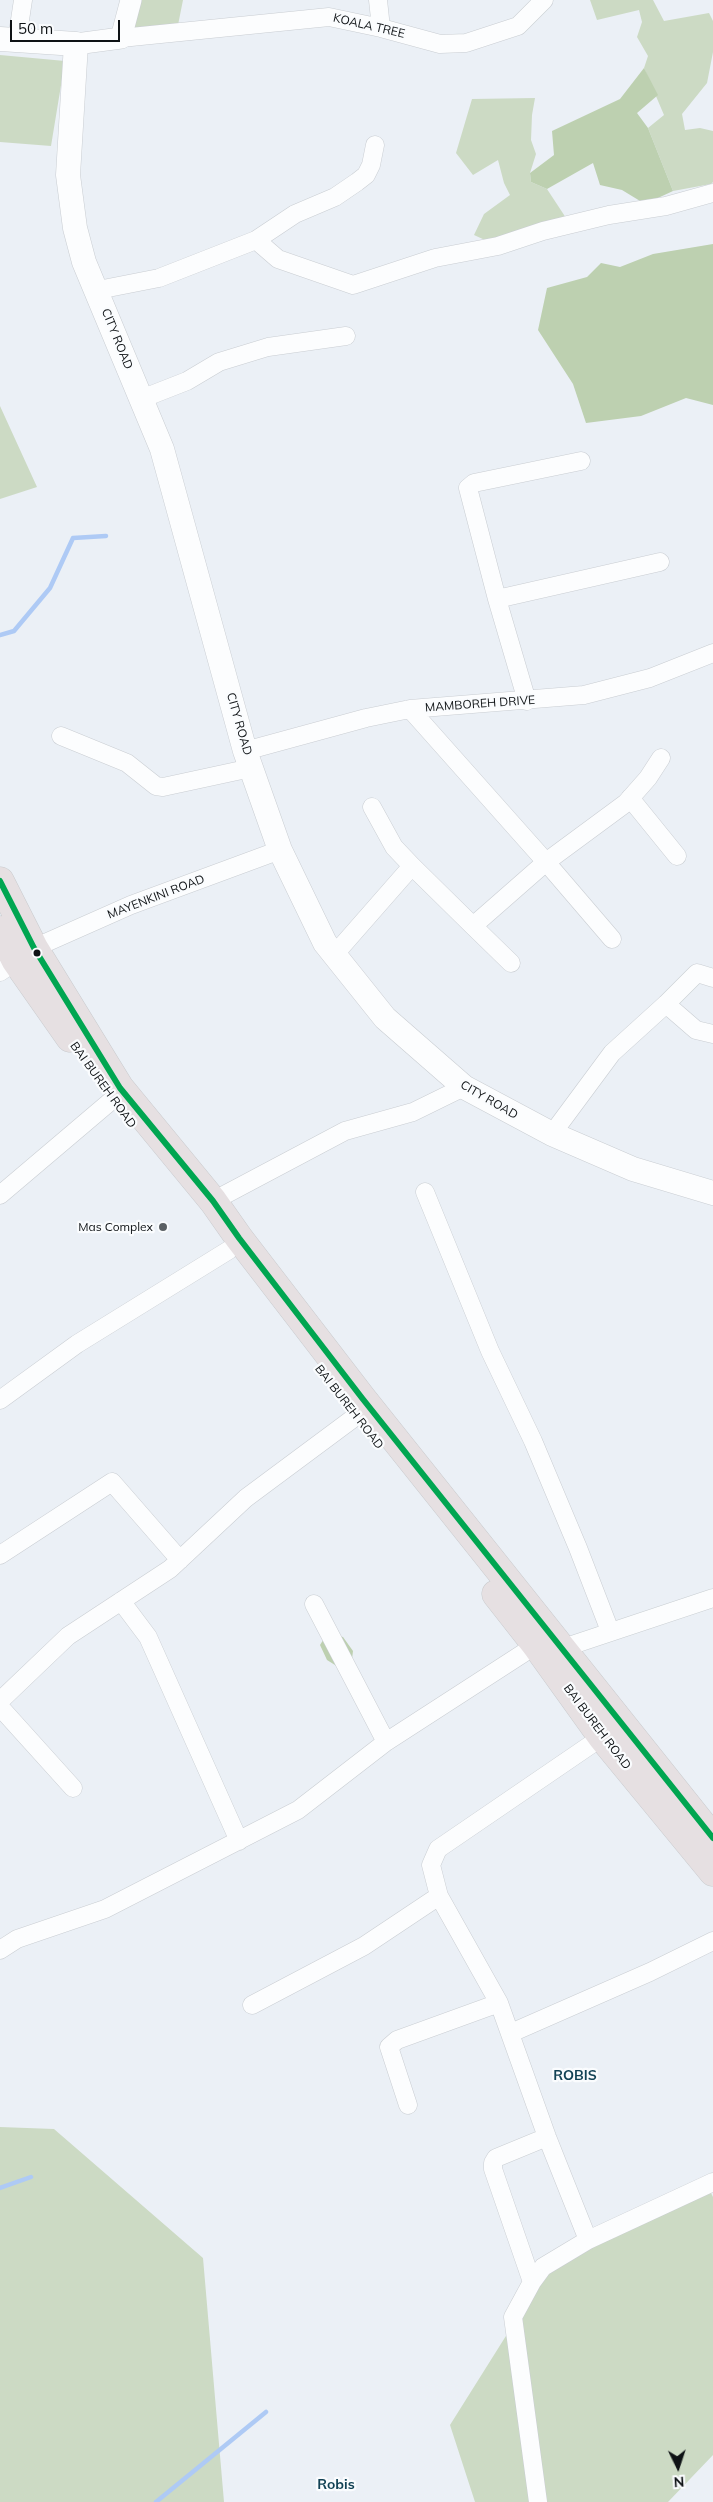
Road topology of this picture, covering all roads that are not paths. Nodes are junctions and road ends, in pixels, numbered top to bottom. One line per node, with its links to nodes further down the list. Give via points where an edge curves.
1 (23, 0): 7 (street)
2 (130, 0): 6 (street)
3 (378, 0): 5 (street)
4 (544, 0): 5 (street, KOALA TREE, via 518,26 466,43 440,44)
5 (381, 28): 6 (street, KOALA TREE, via 329,17)
6 (121, 38): 8 (street)
7 (9, 40): 8 (main road)
8 (76, 44): 12 (main road, CITY ROAD, via 68,175 74,228 84,262)
9 (375, 145): 11 (street, via 371,165 357,182 335,197 295,214)
10 (713, 193): 11 (street, via 543,231 498,246 435,258 354,285 278,259)
11 (256, 240): 12 (street, via 159,278)
12 (98, 290): 14 (main road, CITY ROAD)
13 (346, 336): 14 (street, via 268,347 219,362 187,381)
14 (141, 399): 23 (main road, CITY ROAD, via 162,448)
15 (581, 461): 17 (street, via 474,483 468,488)
16 (660, 562): 17 (street)
17 (497, 599): 19 (street)
18 (713, 653): 19 (street, MAMBOREH DRIVE, via 650,678 584,695)
19 (527, 701): 20 (street, MAMBOREH DRIVE)
20 (410, 709): 23 (street, MAMBOREH DRIVE, via 366,718); 28 (street)
21 (61, 736): 23 (street, MAMBOREH DRIVE, via 126,763 156,786 163,787)
22 (661, 758): 24 (street)
23 (248, 760): 26 (main road, CITY ROAD)
24 (630, 798): 27 (street); 28 (street)
25 (372, 807): 29 (street, via 394,847)
26 (280, 850): 34 (main road, CITY ROAD, via 324,943); 35 (street, MAYENKINI ROAD, via 131,905)
27 (677, 856)
28 (546, 862): 31 (street); 33 (street)
29 (412, 866): 31 (street); 34 (street)
30 (0, 881): 35 (highway, BAI BUREH ROAD)
31 (473, 926): 36 (street)
32 (0, 930): 35 (highway, BAI BUREH ROAD)
33 (612, 939)
34 (334, 955): 40 (main road, CITY ROAD, via 385,1018)
35 (17, 960): 41 (highway, BAI BUREH ROAD); 46 (highway, BAI BUREH ROAD)
36 (510, 963)
37 (713, 978): 38 (street, via 697,972)
38 (666, 1004): 39 (street, via 696,1030); 42 (street, via 612,1053)
39 (713, 1034)
40 (464, 1087): 42 (main road, CITY ROAD); 46 (street, via 413,1112 345,1131)
41 (112, 1100): 45 (street); 47 (highway, BAI BUREH ROAD)
42 (552, 1134): 44 (main road, CITY ROAD, via 633,1168)
43 (425, 1192): 55 (street)
44 (713, 1193)
45 (0, 1195)
46 (213, 1201): 57 (highway, BAI BUREH ROAD, via 362,1398)
47 (230, 1250): 48 (street, via 77,1344); 49 (highway, BAI BUREH ROAD)
48 (0, 1400)
49 (355, 1417): 51 (street, via 246,1498); 56 (highway, BAI BUREH ROAD)
50 (0, 1555): 51 (street, via 112,1482)
51 (180, 1560): 53 (street)
52 (713, 1598): 55 (street)
53 (121, 1601): 58 (street, via 68,1636); 64 (street, via 148,1637)
54 (314, 1604): 61 (street)
55 (610, 1630): 57 (street)
56 (536, 1644): 60 (highway, BAI BUREH ROAD); 61 (street)
57 (563, 1648): 63 (highway, BAI BUREH ROAD)
58 (0, 1701)
59 (0, 1707): 62 (street)
60 (602, 1737): 63 (highway, BAI BUREH ROAD); 66 (street, via 438,1849 432,1866)
61 (386, 1742): 64 (street, via 298,1810)
62 (74, 1788)
63 (706, 1836): 65 (highway, BAI BUREH ROAD)
64 (239, 1841): 68 (street, via 105,1909 17,1939)
65 (713, 1872)
66 (439, 1896): 69 (street); 70 (street, via 364,1946)
67 (713, 1941): 71 (street)
68 (0, 1950)
69 (499, 2004): 71 (street); 72 (street, via 397,2040 388,2047)
70 (252, 2005)
71 (511, 2033): 73 (street)
72 (408, 2105)
73 (547, 2137): 75 (street); 76 (street, via 496,2158 493,2163)
74 (713, 2182): 75 (street)
75 (588, 2240): 76 (street, via 543,2267)
76 (532, 2282): 77 (street, via 513,2317)
77 (538, 2502)

